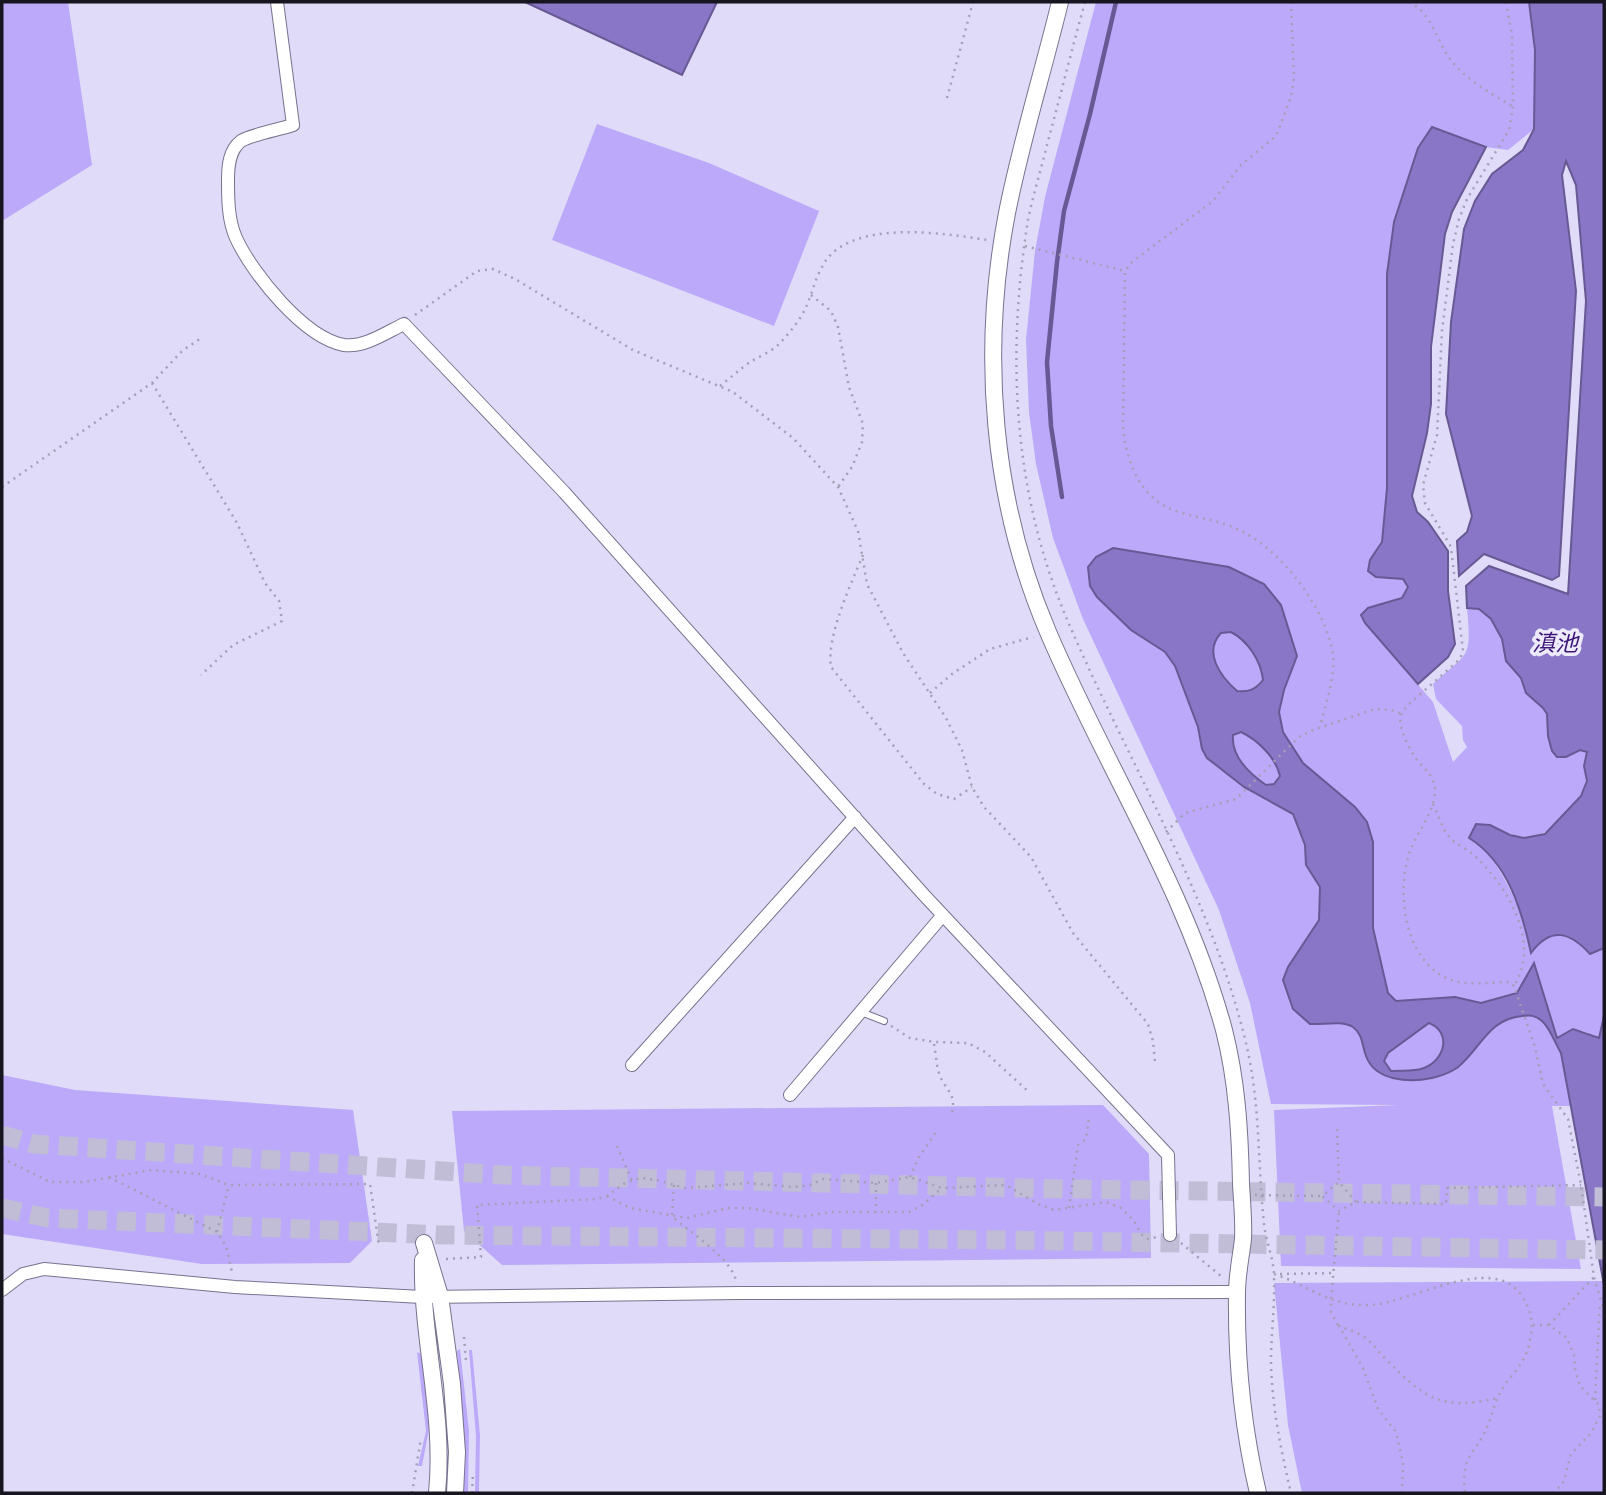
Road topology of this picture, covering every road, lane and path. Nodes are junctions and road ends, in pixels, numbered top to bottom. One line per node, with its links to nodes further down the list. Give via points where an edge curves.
1 (277, 2): 14 (street, via 293,125 242,141 232,153 229,211 235,237 277,299 327,340 346,345 367,341)
2 (972, 2): 8 (path)
3 (1060, 2): 10 (street)
4 (1085, 2): 11 (path)
5 (1290, 2): 12 (path, via 1294,77 1276,136 1241,164 1213,201)
6 (1409, 2): 9 (path, via 1426,17 1451,61)
7 (1506, 2): 9 (path, via 1512,35)
8 (947, 98)
9 (1513, 106): 24 (path, via 1506,137 1458,219 1442,331 1437,435 1423,485 1425,503 1451,547 1463,651)
10 (1003, 243): 13 (path, via 943,233 857,238 831,253); 21 (street, via 993,341 1001,464 1013,530)
11 (1025, 246): 12 (path); 29 (path, via 1015,341 1016,404 1035,525 1069,624)
12 (1125, 271): 25 (path, via 1122,430 1134,474 1159,503 1238,529 1259,543 1309,594 1325,624 1334,656)
13 (811, 295): 17 (path, via 779,344); 19 (path, via 831,312 838,327 849,387 863,424 863,442)
14 (404, 324): 17 (path, via 477,271 493,269 633,350); 28 (street, via 564,492)
15 (203, 337): 16 (path, via 183,350)
16 (152, 383): 18 (path); 22 (path, via 279,601 282,621 233,645)
17 (720, 386): 19 (path, via 793,438)
18 (2, 487)
19 (838, 487): 20 (path, via 858,531)
20 (863, 555): 23 (path, via 867,584); 26 (path, via 829,653 831,667 924,784 954,799)
21 (1049, 633): 23 (path, via 990,649); 55 (street, via 1180,903 1203,961 1234,1077)
22 (201, 676)
23 (930, 693): 26 (path, via 962,750)
24 (1402, 714): 25 (path, via 1375,709); 27 (path, via 1404,735 1433,779)
25 (1320, 727): 29 (path, via 1299,737 1236,799 1185,813)
26 (972, 787): 35 (path, via 984,807 1031,857 1073,933 1148,1024)
27 (1433, 804): 31 (path, via 1451,840 1492,872 1509,896 1521,931 1523,955 1522,973); 31 (path, via 1405,868 1411,938 1426,962 1448,980 1509,982)
28 (855, 817): 30 (street); 36 (street)
29 (1165, 832): 54 (path, via 1222,958 1243,1029 1258,1116)
30 (943, 915): 32 (street); 66 (street, via 1168,1154)
31 (1514, 986): 52 (path, via 1543,1084 1568,1119)
32 (861, 1012): 33 (lane); 38 (street)
33 (884, 1021): 34 (path, via 910,1038)
34 (934, 1042): 37 (path, via 968,1043 985,1052); 39 (path, via 937,1070 953,1096)
35 (1155, 1062)
36 (632, 1065)
37 (1030, 1093)
38 (790, 1095)
39 (951, 1116)
40 (1089, 1117): 59 (path, via 1086,1139 1078,1145)
41 (1337, 1129): 48 (path)
42 (936, 1132): 46 (path)
43 (617, 1146): 47 (path)
44 (2, 1158): 45 (path, via 50,1182)
45 (109, 1177): 50 (path, via 152,1170 200,1174); 65 (path)
46 (910, 1177): 49 (path); 53 (path)
47 (632, 1181): 51 (path, via 641,1178); 56 (path)
48 (1339, 1182): 57 (path); 58 (path)
49 (876, 1184): 51 (path, via 823,1179 794,1187); 61 (path)
50 (229, 1185): 65 (path); 67 (path, via 370,1184)
51 (674, 1185): 62 (path)
52 (1581, 1185): 58 (path, via 1447,1188 1446,1204); 71 (path)
53 (942, 1188): 59 (path, via 1006,1185 1038,1205); 61 (path, via 909,1212)
54 (1263, 1194): 55 (path); 57 (path); 63 (path)
55 (1242, 1195): 74 (street)
56 (607, 1196): 62 (path, via 630,1208); 68 (path, via 477,1205 481,1257)
57 (1322, 1196): 60 (path)
58 (1356, 1202): 60 (path)
59 (1069, 1208): 66 (path, via 1106,1202 1121,1208 1148,1239)
60 (1339, 1211): 69 (path)
61 (876, 1212): 62 (path, via 800,1217 728,1208 687,1219)
62 (672, 1216): 75 (path, via 734,1272)
63 (1264, 1223): 64 (path); 70 (path)
64 (1256, 1226)
65 (217, 1232): 72 (path, via 226,1247)
66 (1170, 1235): 74 (path)
67 (379, 1246)
68 (429, 1260): 76 (street); 77 (street, via 424,1243)
69 (1333, 1273): 70 (path); 78 (path)
70 (1276, 1274): 78 (path); 91 (path, via 1271,1365)
71 (1594, 1277): 79 (path); 82 (path)
72 (235, 1287): 73 (street, via 44,1269 23,1274); 77 (street)
73 (2, 1290)
74 (1237, 1292): 75 (street); 90 (street, via 1238,1355)
75 (739, 1293): 76 (street)
76 (440, 1296): 77 (street); 89 (street, via 456,1418)
77 (422, 1297): 88 (street, via 438,1419)
78 (1331, 1299): 81 (path, via 1368,1305 1392,1302 1448,1282 1502,1281 1515,1286); 83 (path, via 1331,1312)
79 (1601, 1299): 80 (path); 85 (path)
80 (1604, 1311)
81 (1533, 1325): 82 (path); 84 (path, via 1522,1364)
82 (1549, 1325): 85 (path, via 1567,1338 1580,1386)
83 (1339, 1326): 84 (path, via 1367,1338 1429,1397 1449,1404); 92 (path, via 1363,1368 1378,1409 1396,1432 1403,1463)
84 (1497, 1398): 93 (path, via 1488,1428 1468,1456 1463,1473)
85 (1595, 1400): 94 (path, via 1600,1416 1571,1454 1564,1481)
86 (422, 1427): 87 (path)
87 (412, 1493)
88 (438, 1493)
89 (455, 1493)
90 (1258, 1493)
91 (1291, 1493)
92 (1402, 1493)
93 (1465, 1493)
94 (1553, 1493)

